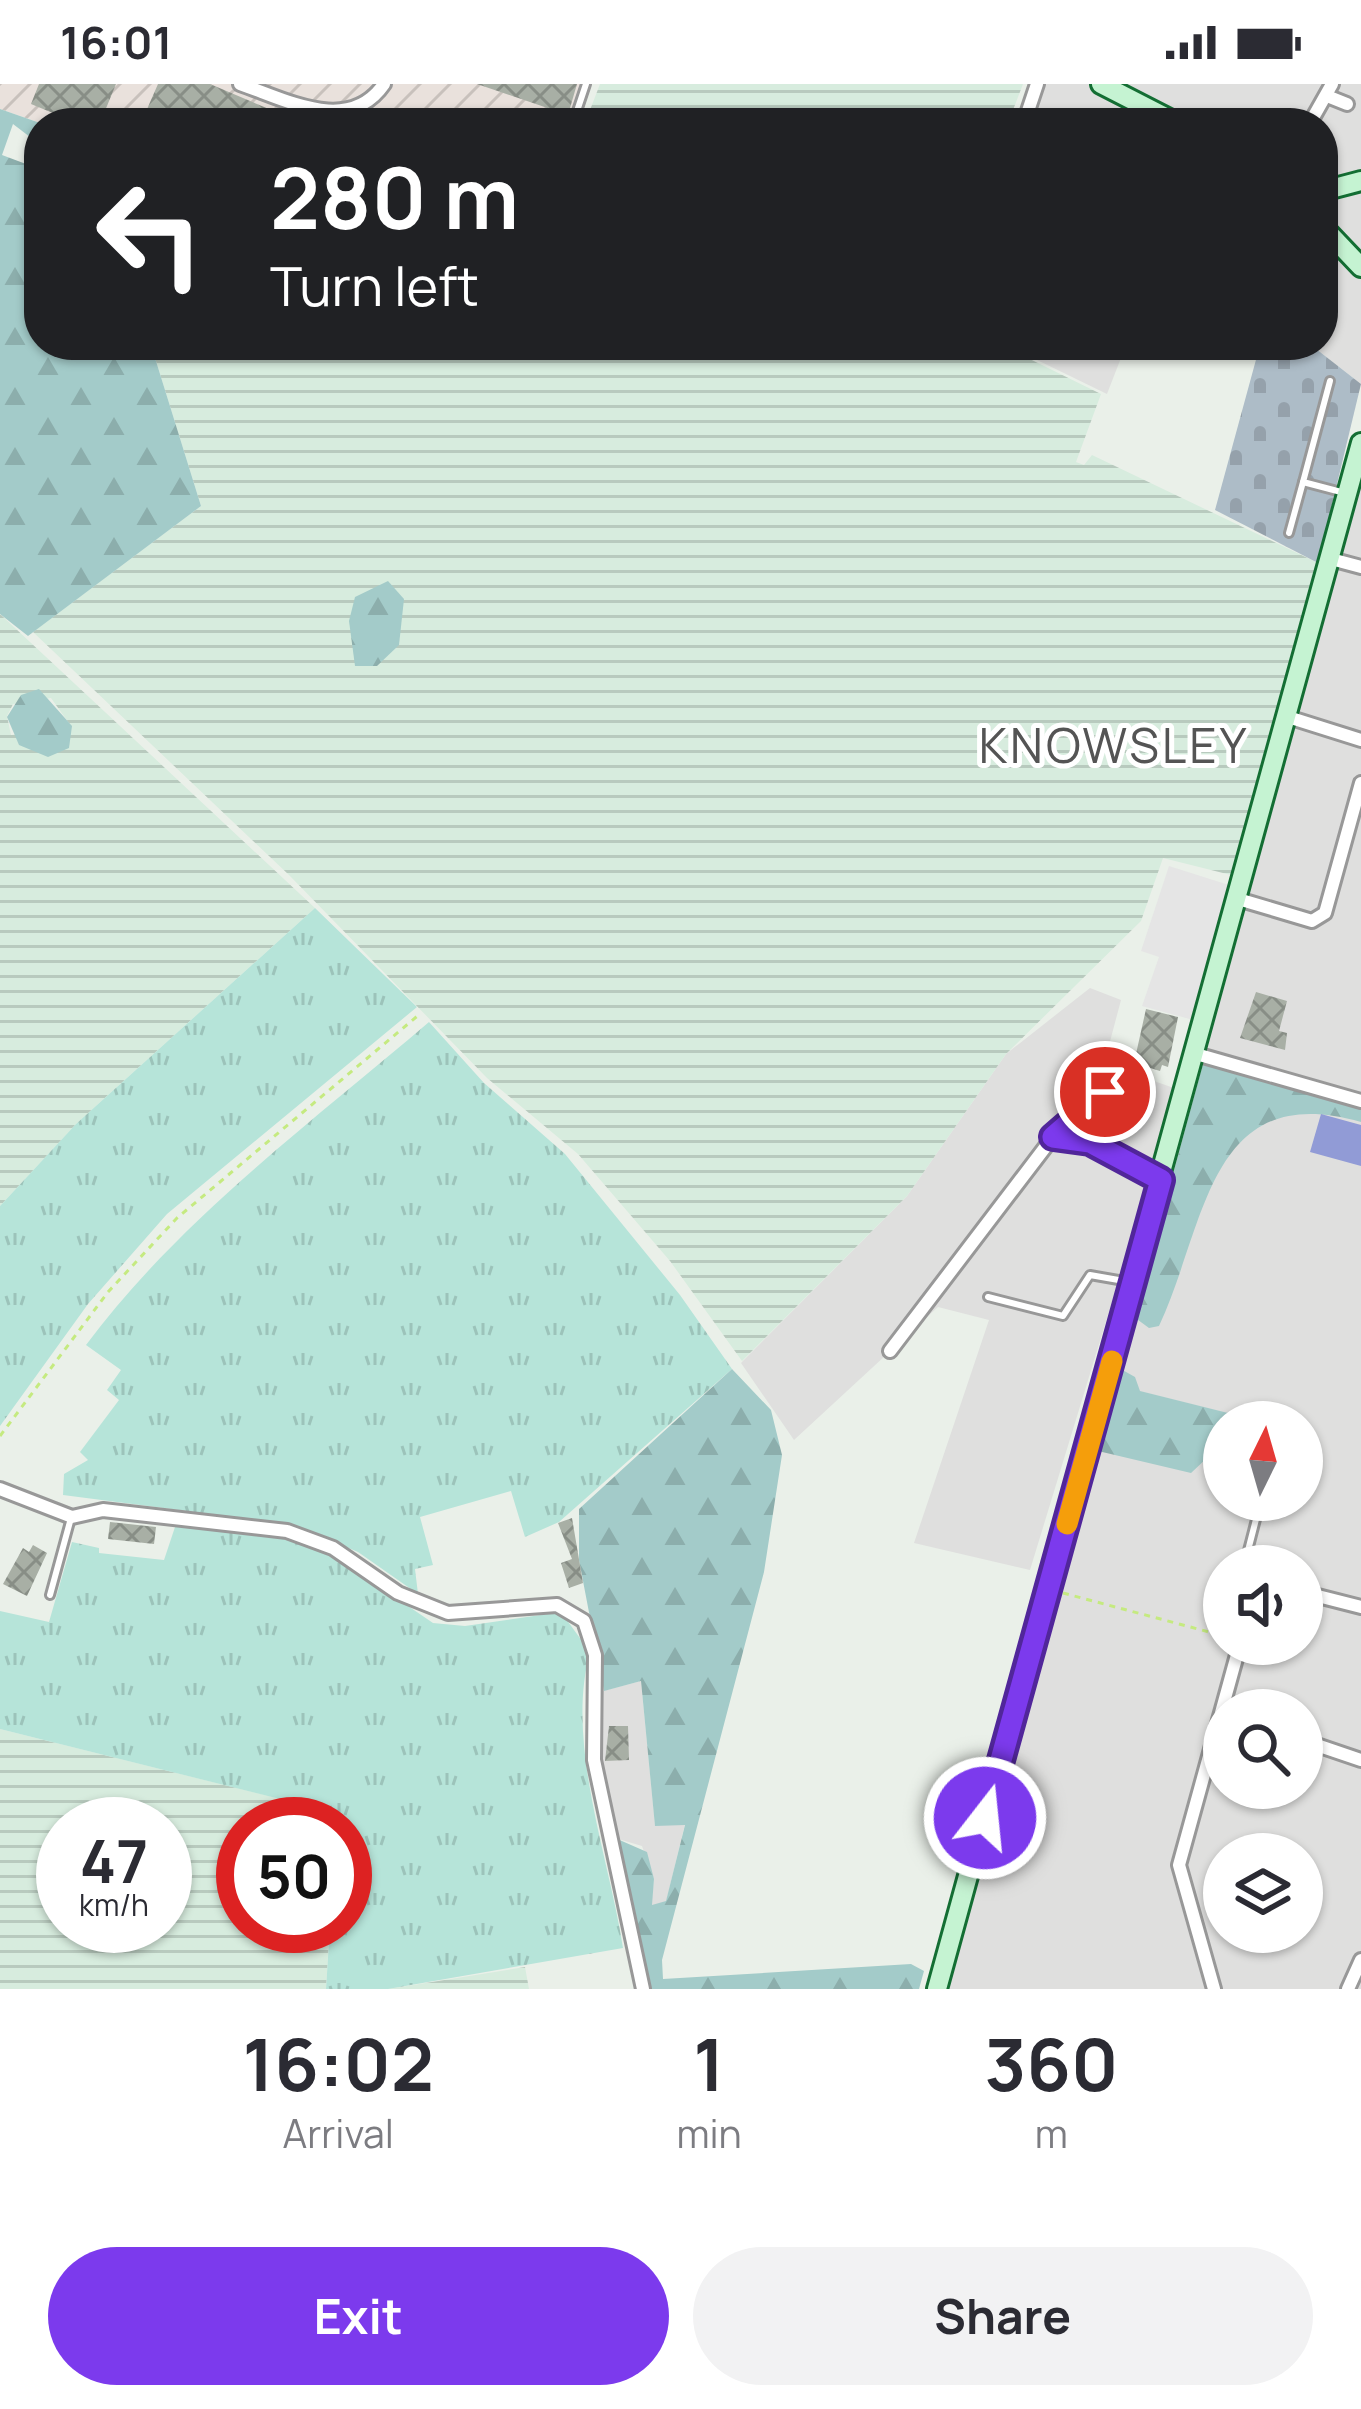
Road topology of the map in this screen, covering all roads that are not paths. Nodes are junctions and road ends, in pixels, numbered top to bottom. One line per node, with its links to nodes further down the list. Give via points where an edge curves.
1 (240, 84): 6 (street)
2 (384, 84): 7 (street)
3 (1101, 84): 8 (main road)
4 (1329, 90): 5 (street)
5 (1347, 104)
6 (311, 108)
7 (354, 108)
8 (1148, 108)
9 (1338, 246): 10 (main road)
10 (1361, 267)
11 (1330, 381): 13 (lane)
12 (1361, 443): 14 (main road)
13 (1303, 482): 14 (lane); 15 (lane)
14 (1348, 494): 16 (main road)
15 (1289, 532)
16 (1330, 559): 17 (street); 18 (main road)
17 (1361, 567)
18 (1288, 717): 19 (street); 21 (main road)
19 (1361, 740)
20 (1361, 782): 21 (street, via 1325,913 1312,920)
21 (1238, 899): 22 (main road)
22 (1196, 1054): 24 (street); 26 (main road)
23 (1105, 1092): 25 (street)
24 (1361, 1101)
25 (1053, 1137): 26 (street, via 1090,1142); 29 (street)
26 (1161, 1180): 27 (main road)
27 (1133, 1283): 28 (lane, via 1090,1275 1064,1316); 40 (main road)
28 (988, 1297)
29 (890, 1351)
30 (0, 1489): 31 (street)
31 (72, 1517): 32 (lane); 39 (street, via 103,1510 286,1531 333,1548 398,1594 448,1613 557,1605 584,1621 595,1655 594,1760)
32 (50, 1595)
33 (1323, 1597): 34 (street)
34 (1361, 1607)
35 (1234, 1665): 41 (street, via 1179,1865)
36 (1323, 1747): 37 (street)
37 (1361, 1760)
38 (1361, 1960): 42 (street)
39 (643, 1989)
40 (937, 1989)
41 (1214, 1989)
42 (1348, 1989)

